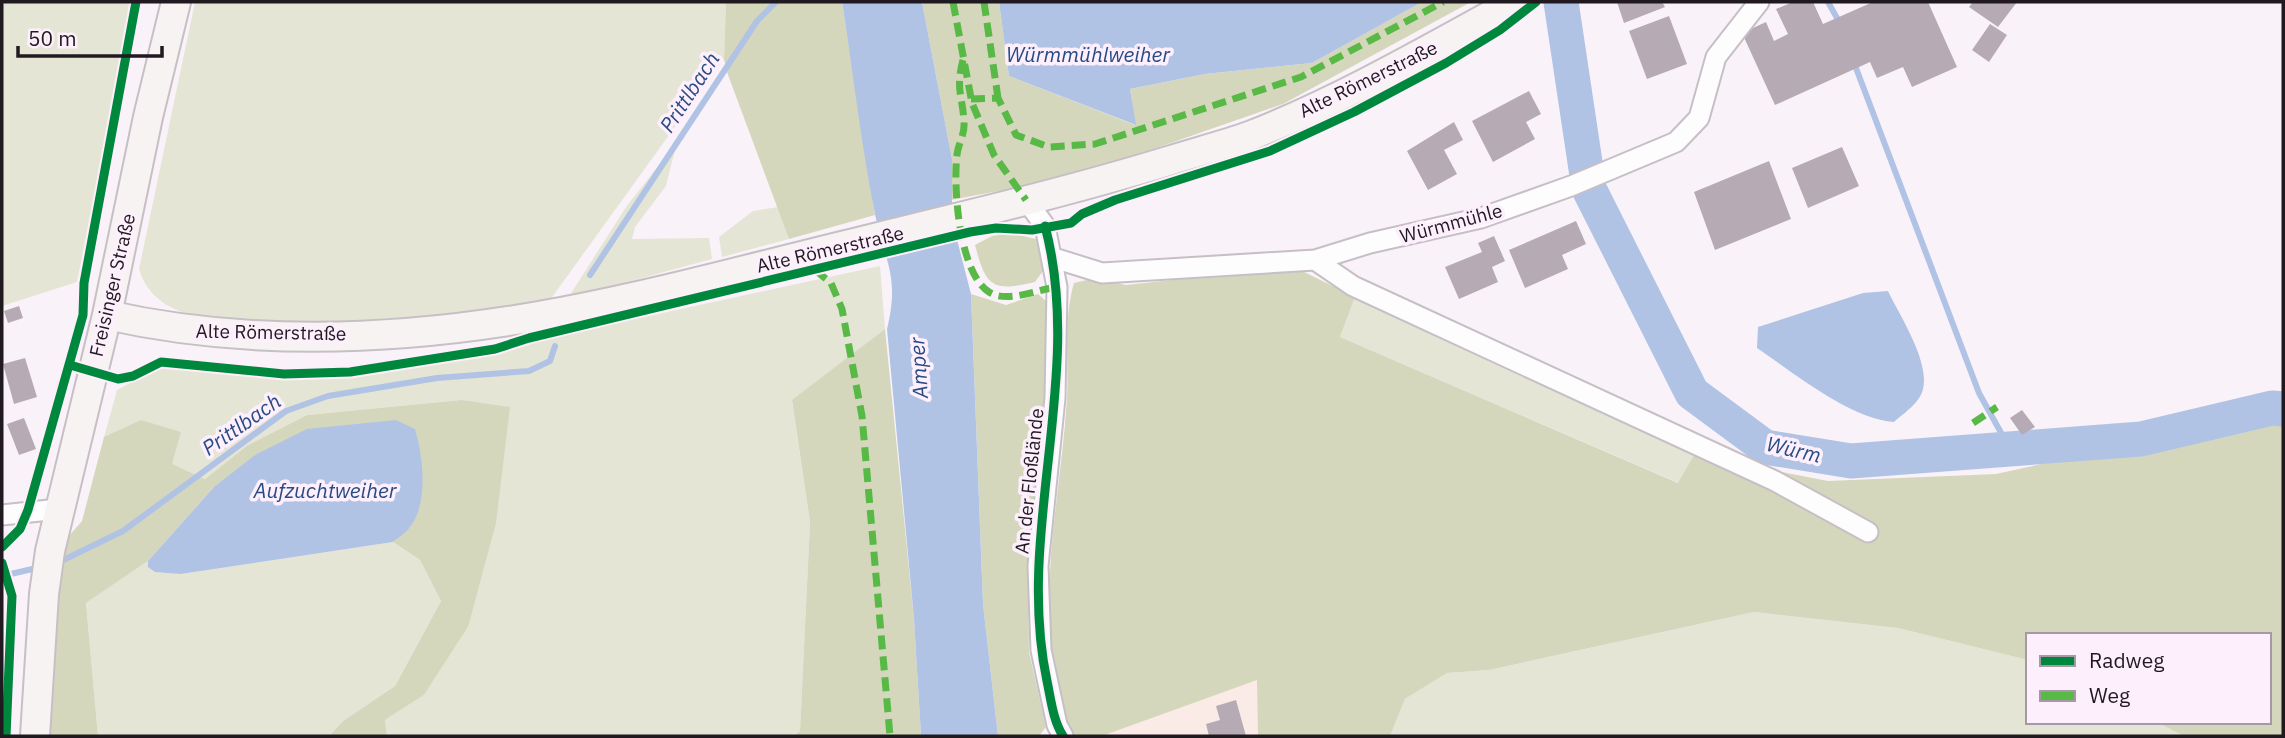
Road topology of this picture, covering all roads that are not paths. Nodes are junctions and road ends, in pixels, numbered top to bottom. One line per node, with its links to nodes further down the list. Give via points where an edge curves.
1 (176, 2): 7 (main road, Freisinger Straße)
2 (1515, 2): 4 (main road, Alte Römerstraße, via 1397,68 1251,135)
3 (1759, 2): 6 (street, Würmmühle, via 1716,57 1699,118 1676,142 1481,218)
4 (1026, 200): 5 (street, An der Floßlände, via 1045,226); 7 (main road, Alte Römerstraße, via 560,312 433,330 235,335 160,327)
5 (1054, 258): 6 (street, Würmmühle, via 1102,272); 12 (street, An der Floßlände, via 1058,287 1055,398 1038,566 1041,650)
6 (1315, 260): 10 (street, via 1353,286 1775,481)
7 (107, 315): 8 (main road, Freisinger Straße)
8 (59, 509): 9 (street); 11 (main road, Freisinger Straße, via 48,565)
9 (2, 514)
10 (1868, 532)
11 (35, 736)
12 (1063, 736)

